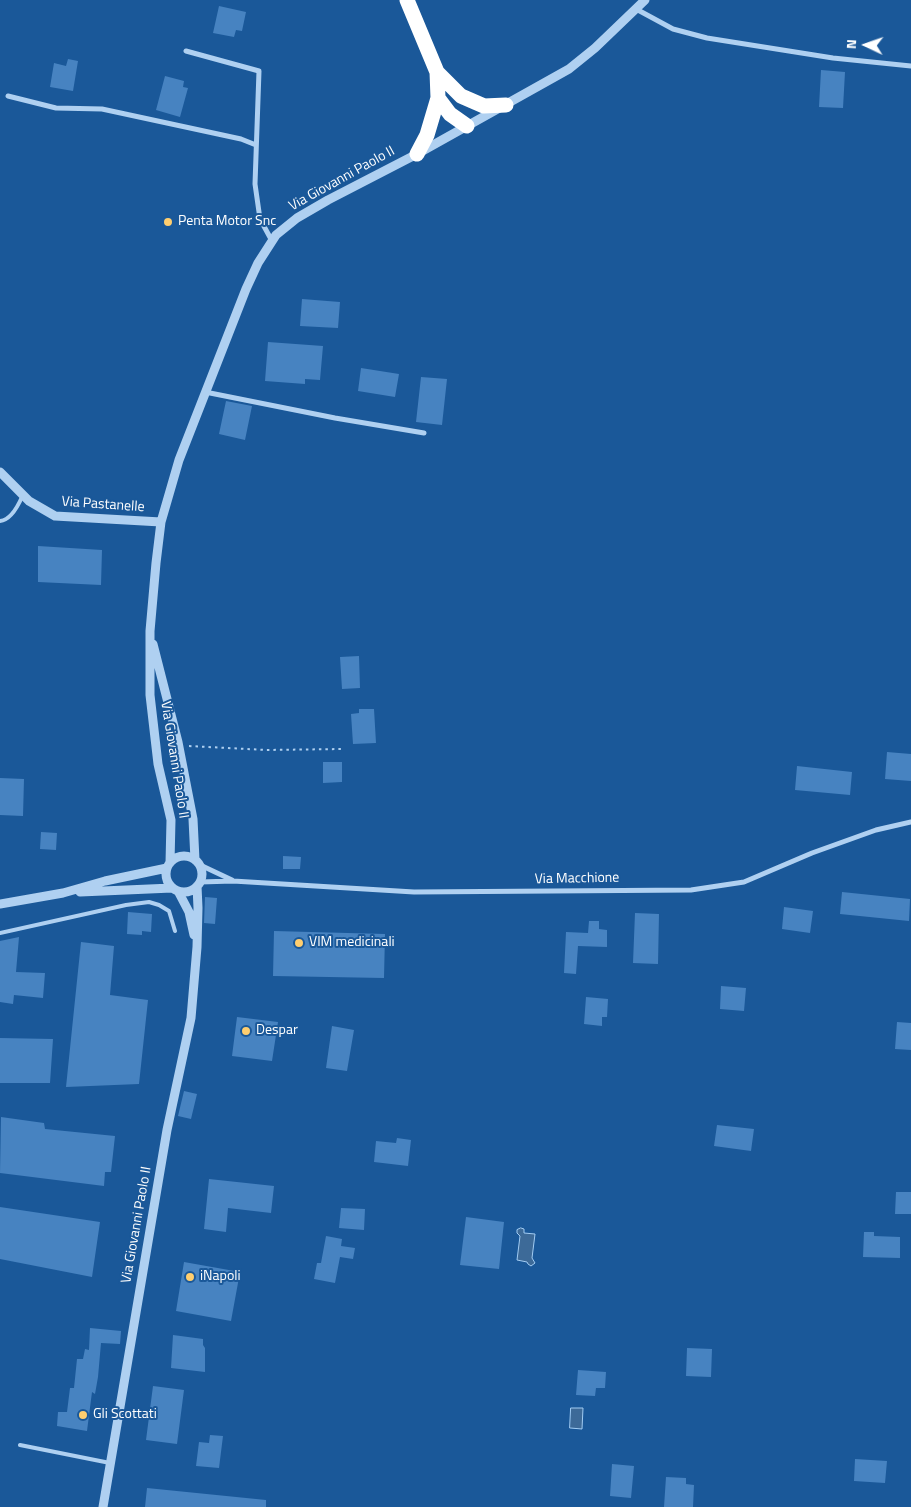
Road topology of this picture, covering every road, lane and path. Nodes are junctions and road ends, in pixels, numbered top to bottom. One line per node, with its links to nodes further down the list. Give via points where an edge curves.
1 (407, 0): 6 (highway)
2 (645, 0): 3 (street, Via Giovanni Paolo II)
3 (636, 9): 5 (street, via 674,29 707,38 833,58); 10 (street, Via Giovanni Paolo II, via 569,70)
4 (186, 51): 12 (street, via 259,71)
5 (911, 66)
6 (437, 72): 7 (highway); 9 (highway)
7 (456, 91): 10 (highway, via 484,106); 11 (highway)
8 (8, 96): 12 (street, via 56,108 102,109)
9 (438, 98): 11 (highway, via 450,114); 13 (highway)
10 (506, 105): 11 (street, Via Giovanni Paolo II)
11 (467, 126): 13 (street, Via Giovanni Paolo II)
12 (256, 145): 14 (street, via 254,184 260,219)
13 (417, 154): 14 (street, Via Giovanni Paolo II, via 297,218)
14 (272, 242): 15 (street, Via Giovanni Paolo II, via 246,289)
15 (205, 392): 16 (street); 20 (street, Via Giovanni Paolo II, via 178,460)
16 (424, 433)
17 (0, 472): 18 (street, Via Pastanelle)
18 (23, 495): 19 (lane, via 16,509 5,521); 20 (street, Via Pastanelle, via 55,516)
19 (0, 521)
20 (161, 522): 21 (street, Via Giovanni Paolo II)
21 (150, 631): 22 (street, Via Giovanni Paolo II); 26 (street, Via Giovanni Paolo II, via 150,695 158,764 171,820)
22 (179, 746): 23 (path); 25 (street, Via Giovanni Paolo II, via 193,819)
23 (344, 749)
24 (911, 822): 27 (street, Via Macchione, via 876,830 744,882 691,890 414,892)
25 (196, 862): 26 (street, via 190,857 179,857); 27 (street, Via Macchione); 28 (street, via 201,873)
26 (168, 865): 29 (street, via 166,879); 30 (street)
27 (233, 881): 28 (street, Via Macchione)
28 (198, 884): 29 (street, via 188,891); 34 (street)
29 (175, 890): 30 (street); 34 (street, via 189,912)
30 (62, 893): 31 (street)
31 (0, 904)
32 (175, 931): 33 (lane, via 169,911 149,902)
33 (0, 933)
34 (197, 947): 36 (street, Via Giovanni Paolo II, via 191,1018 167,1130)
35 (20, 1445): 36 (lane)
36 (110, 1463): 37 (street, Via Giovanni Paolo II)
37 (103, 1507)

